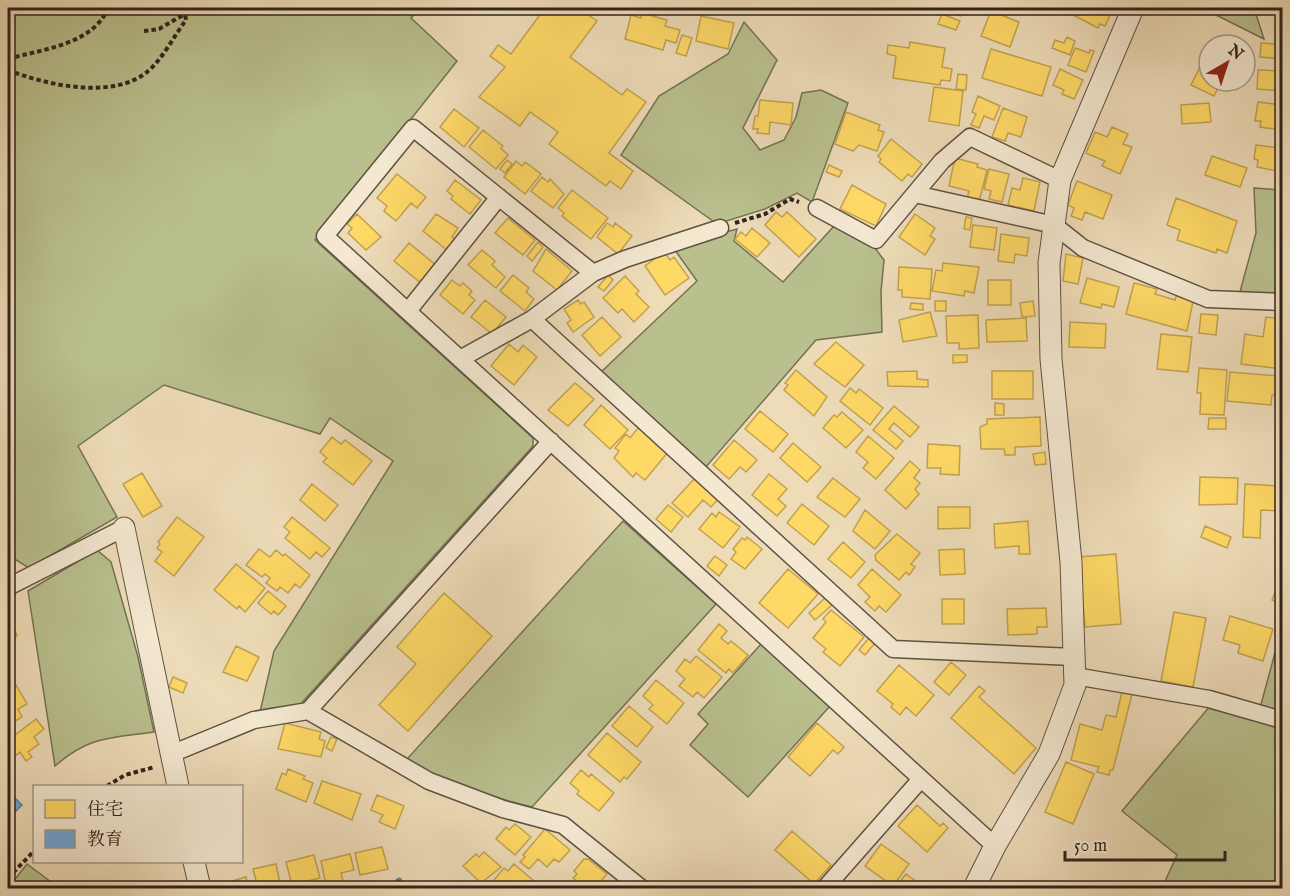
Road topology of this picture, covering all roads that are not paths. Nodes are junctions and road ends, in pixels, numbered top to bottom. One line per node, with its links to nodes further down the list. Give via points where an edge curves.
1 (1133, 8): 2 (street)
2 (1060, 180): 3 (street, via 970,137 942,161); 6 (street)
3 (915, 194): 5 (street, via 876,240); 6 (street)
4 (499, 197): 8 (street); 10 (street); 10 (street, via 413,128 325,236)
5 (817, 208)
6 (1054, 225): 9 (street, via 1083,248 1208,299); 16 (street, via 1049,263 1051,359 1071,562)
7 (720, 228): 8 (street)
8 (593, 273): 11 (street)
9 (1282, 302)
10 (408, 311): 12 (street)
11 (532, 319): 12 (street); 16 (street, via 893,649)
12 (460, 359): 13 (street)
13 (551, 441): 17 (street); 20 (street)
14 (124, 528): 15 (street); 19 (street)
15 (8, 587)
16 (1075, 666): 18 (street); 22 (street, via 1061,726 1049,754)
17 (308, 711): 19 (street, via 254,720); 26 (street, via 429,781 503,809 563,825)
18 (1282, 720)
19 (172, 758): 21 (street)
20 (921, 779): 22 (street); 24 (street)
21 (178, 785)
22 (995, 846): 27 (street)
23 (194, 863): 25 (street)
24 (829, 887)
25 (200, 888)
26 (641, 888)
27 (974, 888)

